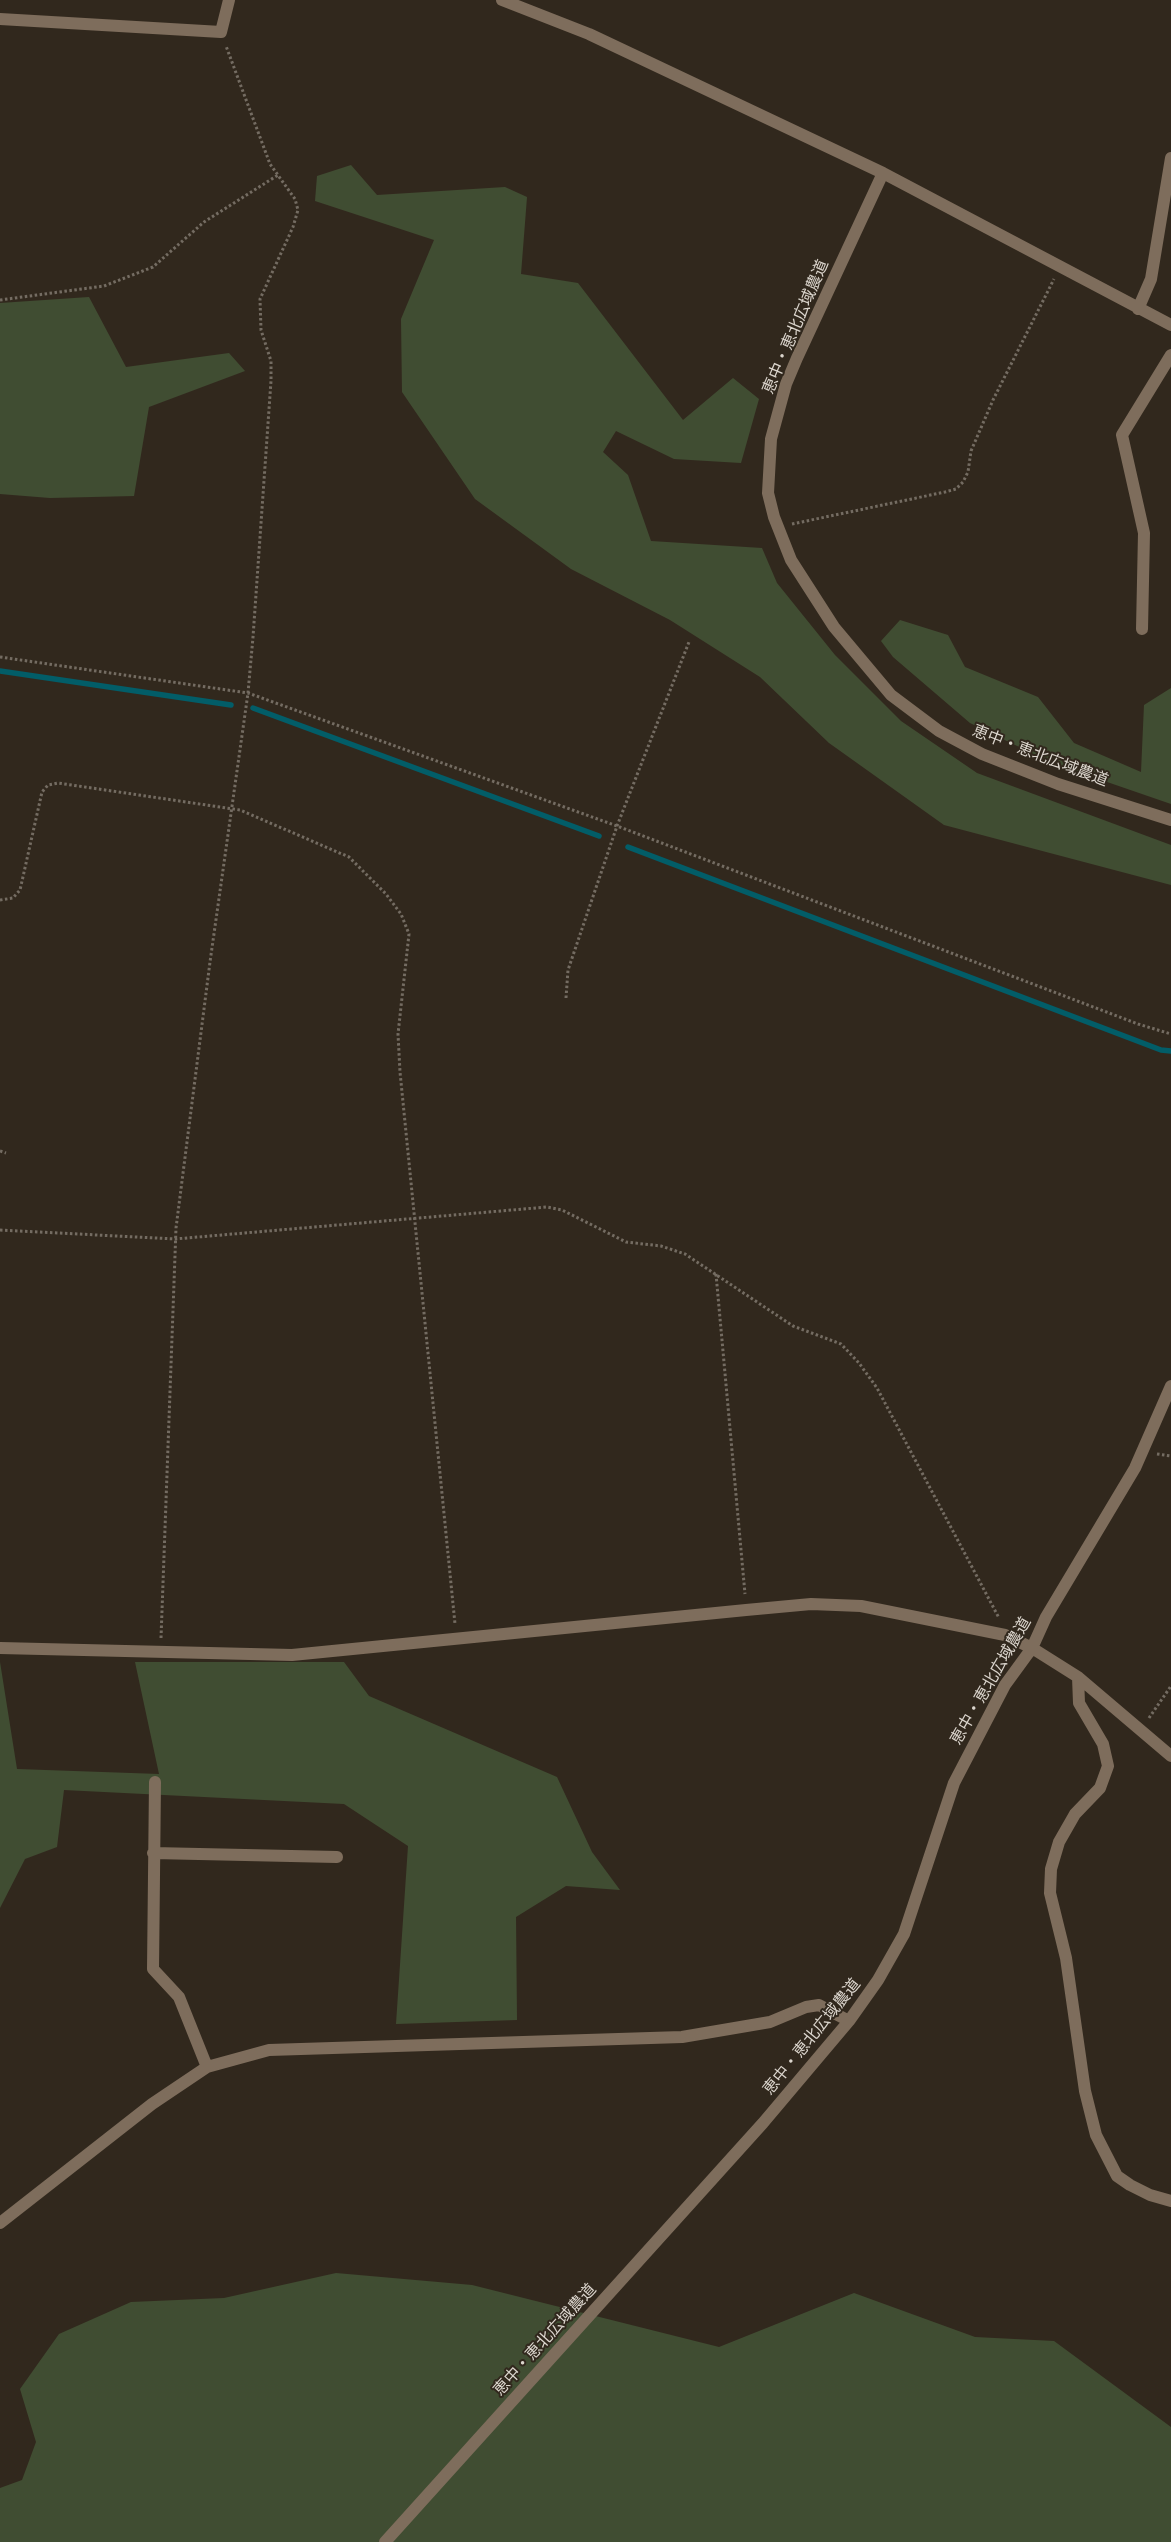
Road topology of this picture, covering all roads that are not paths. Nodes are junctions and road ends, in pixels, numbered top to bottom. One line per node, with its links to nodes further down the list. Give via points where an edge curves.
1 (229, 0): 3 (street, via 221,32)
2 (502, 0): 5 (street, via 589,34)
3 (0, 19)
4 (1171, 158): 6 (street, via 1151,279)
5 (883, 173): 6 (street); 10 (street, 恵中・恵北広域農道, via 797,358 771,439 768,493 792,560 834,627 891,695 939,731 982,754 1058,784)
6 (1138, 309): 7 (street)
7 (1171, 325)
8 (1171, 355): 9 (street, via 1122,435 1144,534)
9 (1142, 629)
10 (1171, 820)
11 (1171, 1386): 13 (street, 恵中・恵北広域農道, via 1135,1468 1046,1617)
12 (0, 1648): 13 (street, via 292,1655 811,1604 861,1606 1005,1635)
13 (1032, 1648): 14 (street); 19 (street, 恵中・恵北広域農道, via 1005,1685 954,1783 904,1934 878,1980)
14 (1078, 1677): 15 (street); 21 (street, via 1079,1703 1104,1744 1108,1766 1100,1788 1075,1814 1058,1842 1050,1893 1066,1958 1085,2091 1096,2135 1118,2176 1150,2195)
15 (1171, 1756)
16 (155, 1782): 17 (street)
17 (153, 1853): 18 (street); 20 (street, via 153,1968 179,1997)
18 (337, 1857)
19 (849, 2021): 20 (street, via 819,2005 770,2022 682,2037 269,2050); 23 (street, 恵中・恵北広域農道, via 763,2123)
20 (207, 2067): 22 (street, via 152,2104)
21 (1171, 2200)
22 (0, 2223)
23 (385, 2542)

